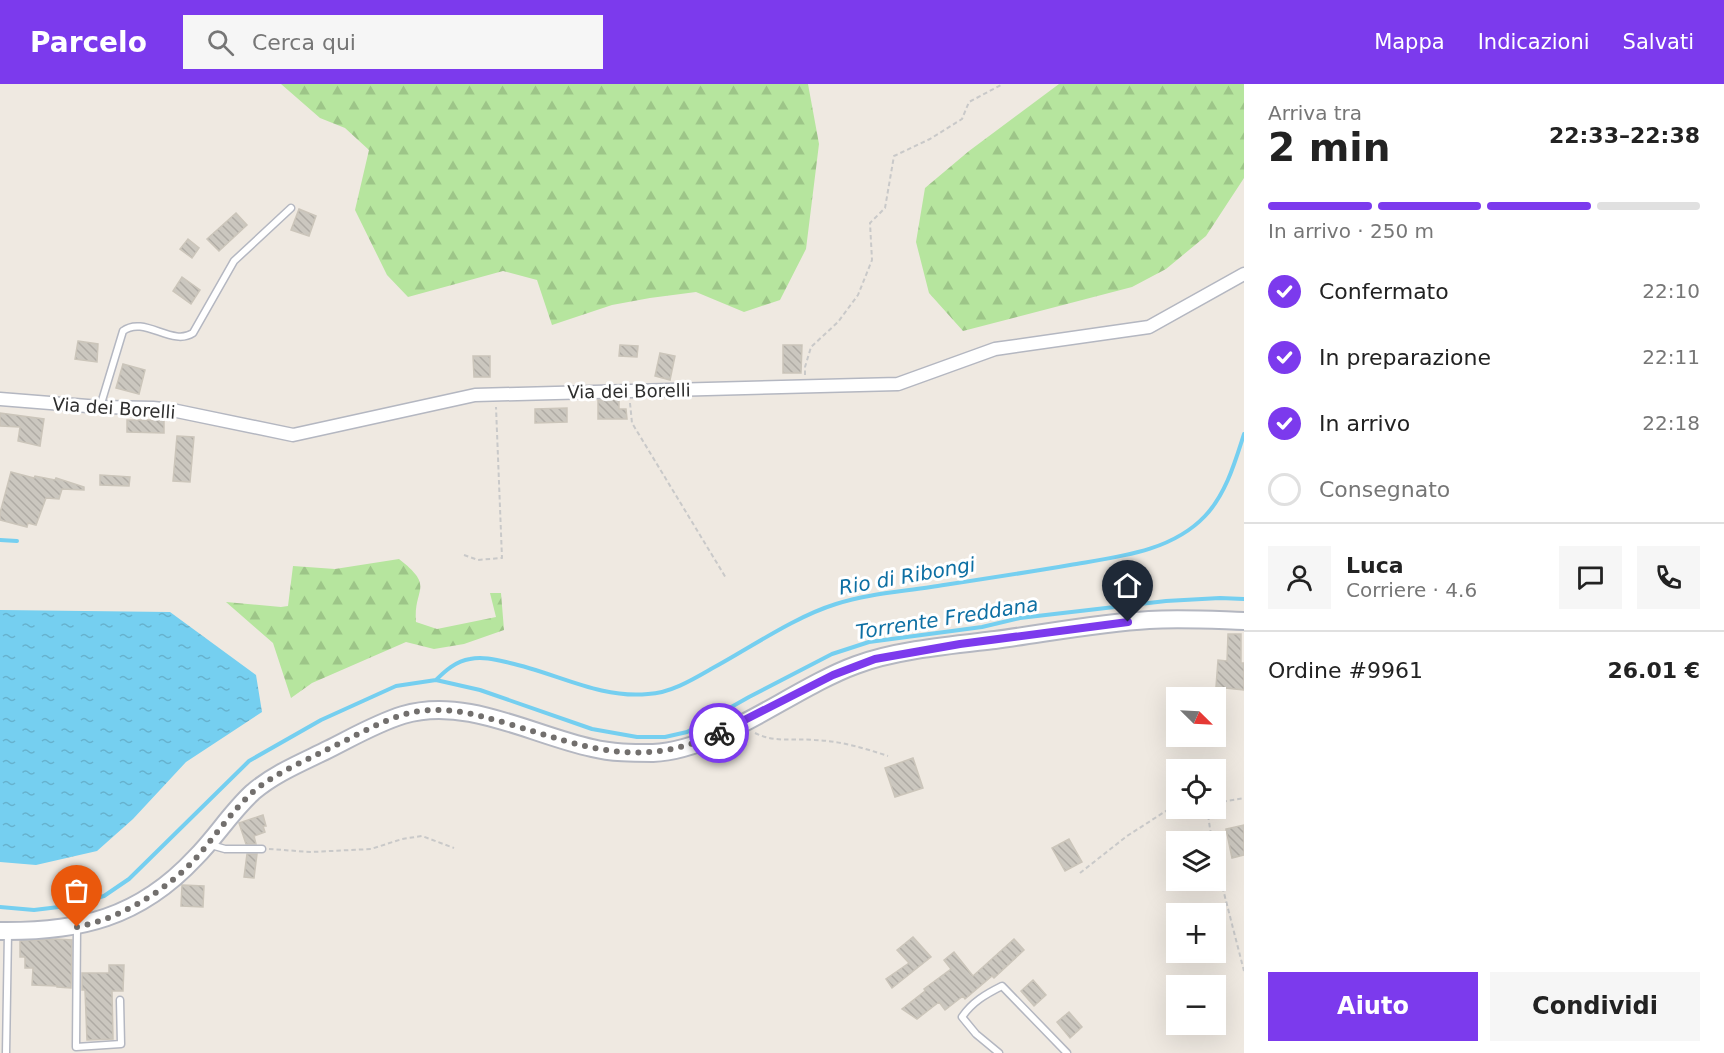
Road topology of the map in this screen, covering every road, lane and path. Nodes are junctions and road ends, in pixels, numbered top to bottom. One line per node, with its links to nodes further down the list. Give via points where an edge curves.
1 (1003, 84): 4 (path, via 969,102 962,119 894,156 885,208 870,223 872,260 858,295 812,347 805,367)
2 (291, 208): 8 (lane, via 234,261 193,333 180,337 136,326 123,332)
3 (1244, 274): 4 (street, Via dei Borelli, via 1149,327 995,349 898,384)
4 (806, 387): 5 (street, Via dei Borelli)
5 (630, 391): 6 (street, Via dei Borelli); 10 (path, via 632,423)
6 (496, 395): 8 (street, Via dei Borelli, via 475,395 293,435 172,410); 9 (path, via 502,558 478,560)
7 (0, 399): 8 (street, Via dei Borelli)
8 (99, 407)
9 (464, 555)
10 (726, 578)
11 (1244, 621): 12 (main road, via 1150,620 875,659 833,675)
12 (740, 723): 13 (path, via 768,739 831,741); 17 (main road, via 667,752 633,752 590,748 464,711 414,712 272,777 237,807)
13 (888, 756)
14 (1244, 798): 15 (path)
15 (1226, 801)
16 (1166, 812): 20 (path)
17 (208, 844): 19 (lane, via 225,849); 22 (main road, via 157,892 114,915)
18 (454, 848): 19 (path, via 422,836 402,838 371,849)
19 (262, 849)
20 (1080, 873)
21 (1223, 891): 24 (path)
22 (77, 927): 23 (main road); 25 (lane, via 76,1047 121,1044)
23 (4, 931): 26 (lane)
24 (1244, 971)
25 (120, 1000)
26 (6, 1053)
27 (999, 1053): 28 (lane, via 962,1017 985,994 1002,986)
28 (1067, 1053)

